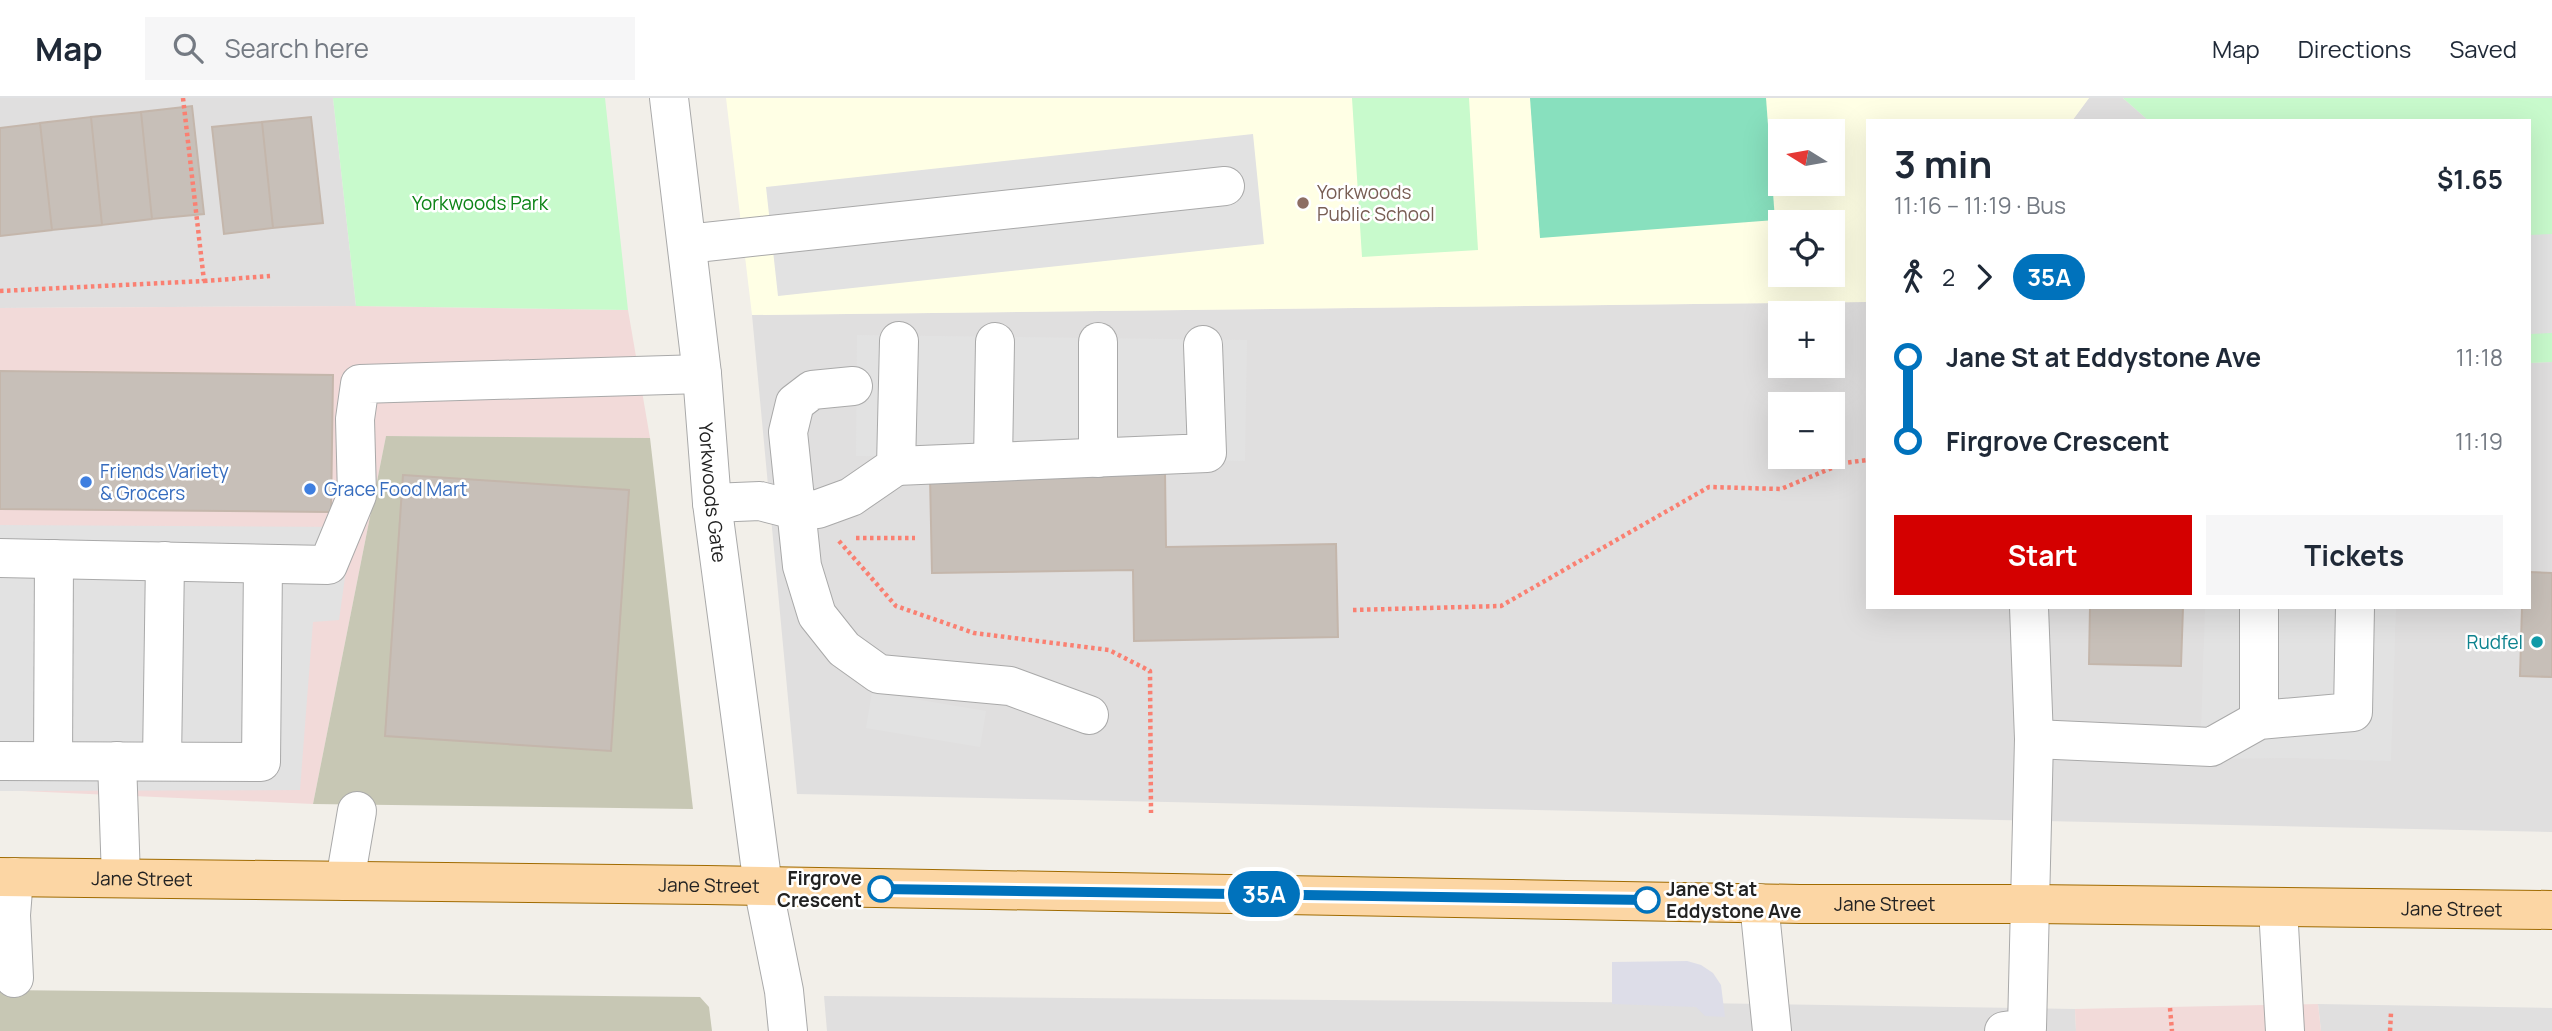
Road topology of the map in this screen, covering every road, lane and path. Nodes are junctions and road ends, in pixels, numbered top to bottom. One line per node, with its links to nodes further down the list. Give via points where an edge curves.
1 (183, 98): 6 (path)
2 (669, 98): 4 (street, Yorkwoods Gate)
3 (1225, 186): 4 (street)
4 (687, 244): 12 (street, Yorkwoods Gate)
5 (270, 276): 6 (path)
6 (204, 281): 7 (path)
7 (0, 291)
8 (899, 341): 17 (street)
9 (995, 342): 16 (street)
10 (1098, 342): 14 (street)
11 (1203, 345): 14 (street, via 1207,453)
12 (702, 374): 18 (street, Yorkwoods Gate); 24 (street, via 360,384 355,419 357,495 328,565)
13 (852, 386): 19 (street, via 812,390 795,403 788,432)
14 (1098, 458): 16 (street)
15 (1866, 460): 28 (path, via 1844,463 1781,489 1709,487 1501,606)
16 (993, 462): 17 (street)
17 (896, 466): 19 (street, via 851,497 818,509)
18 (712, 503): 19 (street, via 760,501); 41 (street, Yorkwoods Gate)
19 (795, 510): 29 (street, via 802,566 817,615 844,649 879,674 1010,686)
20 (915, 538): 37 (path, via 837,538 896,606 974,633 1109,650 1150,671)
21 (0, 558): 22 (street)
22 (54, 559): 23 (street); 33 (street)
23 (164, 561): 24 (street); 35 (street)
24 (263, 564): 35 (street, via 261,762)
25 (2029, 609): 31 (street)
26 (2259, 609): 30 (street)
27 (2355, 609): 30 (street, via 2353,712)
28 (1353, 610)
29 (1089, 715)
30 (2259, 720): 31 (street, via 2211,747)
31 (2034, 739): 43 (street)
32 (0, 761): 33 (street)
33 (53, 761): 34 (street)
34 (117, 761): 35 (street); 39 (street)
35 (162, 761)
36 (357, 811): 40 (street)
37 (1150, 813)
38 (7, 877): 39 (main road, Jane Street); 46 (street)
39 (121, 878): 40 (main road, Jane Street)
40 (345, 881): 41 (main road, Jane Street)
41 (764, 886): 42 (main road, Jane Street); 49 (street, via 785,991)
42 (1759, 903): 43 (main road, Jane Street); 50 (street)
43 (2029, 904): 44 (main road, Jane Street); 51 (street, via 2027,1028)
44 (2278, 908): 45 (main road, Jane Street); 53 (street)
45 (2552, 910)
46 (14, 978)
47 (2169, 1008): 52 (path)
48 (2391, 1013): 54 (path)
49 (788, 1031)
50 (1772, 1031)
51 (2004, 1031)
52 (2172, 1031)
53 (2285, 1031)
54 (2390, 1031)

